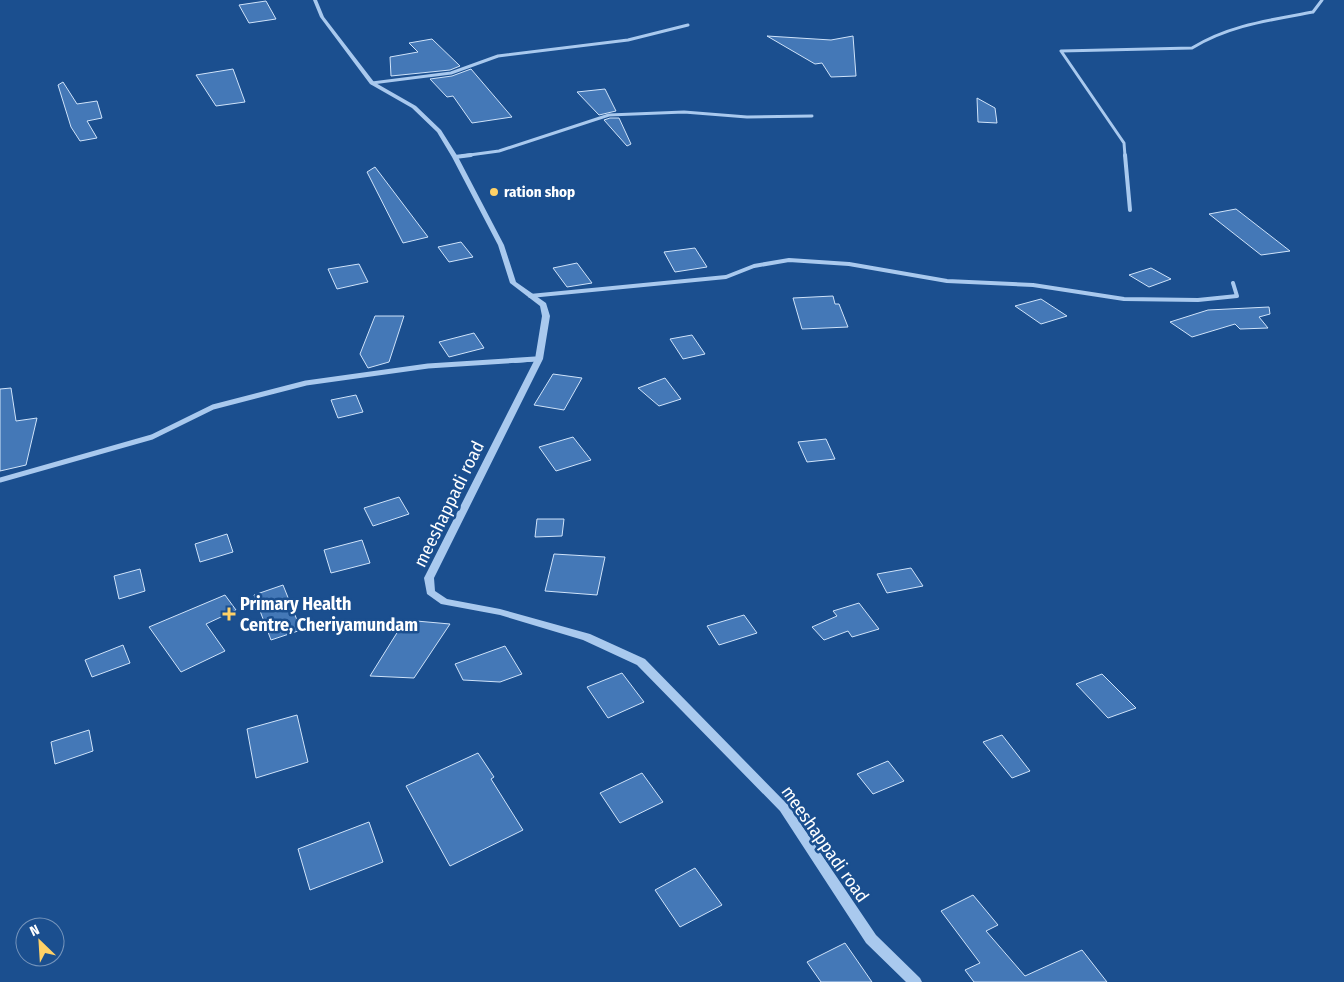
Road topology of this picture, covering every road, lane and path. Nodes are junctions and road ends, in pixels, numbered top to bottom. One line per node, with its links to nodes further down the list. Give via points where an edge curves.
1 (314, 0): 4 (street, meeshappadi road, via 322,17)
2 (1322, 0): 7 (street, via 1313,12 1208,36 1192,48 1061,51 1124,143)
3 (688, 25): 4 (street, via 628,40 498,56 451,73)
4 (372, 83): 6 (street, meeshappadi road, via 414,107 439,131)
5 (812, 116): 6 (street, via 747,117 684,112 609,115 499,151)
6 (455, 156): 9 (street, meeshappadi road, via 501,245 513,284)
7 (1130, 210)
8 (1232, 283): 9 (street, via 1237,296 1198,300 1124,299 1033,285 947,281 849,264 789,260 754,266 726,277)
9 (530, 296): 10 (street, meeshappadi road, via 543,305 546,316)
10 (539, 359): 11 (street, via 428,366 306,383 212,407 152,437); 12 (street, meeshappadi road, via 429,578 430,592 444,602 500,612 586,638 641,662 784,808 871,939)
11 (0, 480)
12 (915, 982)

